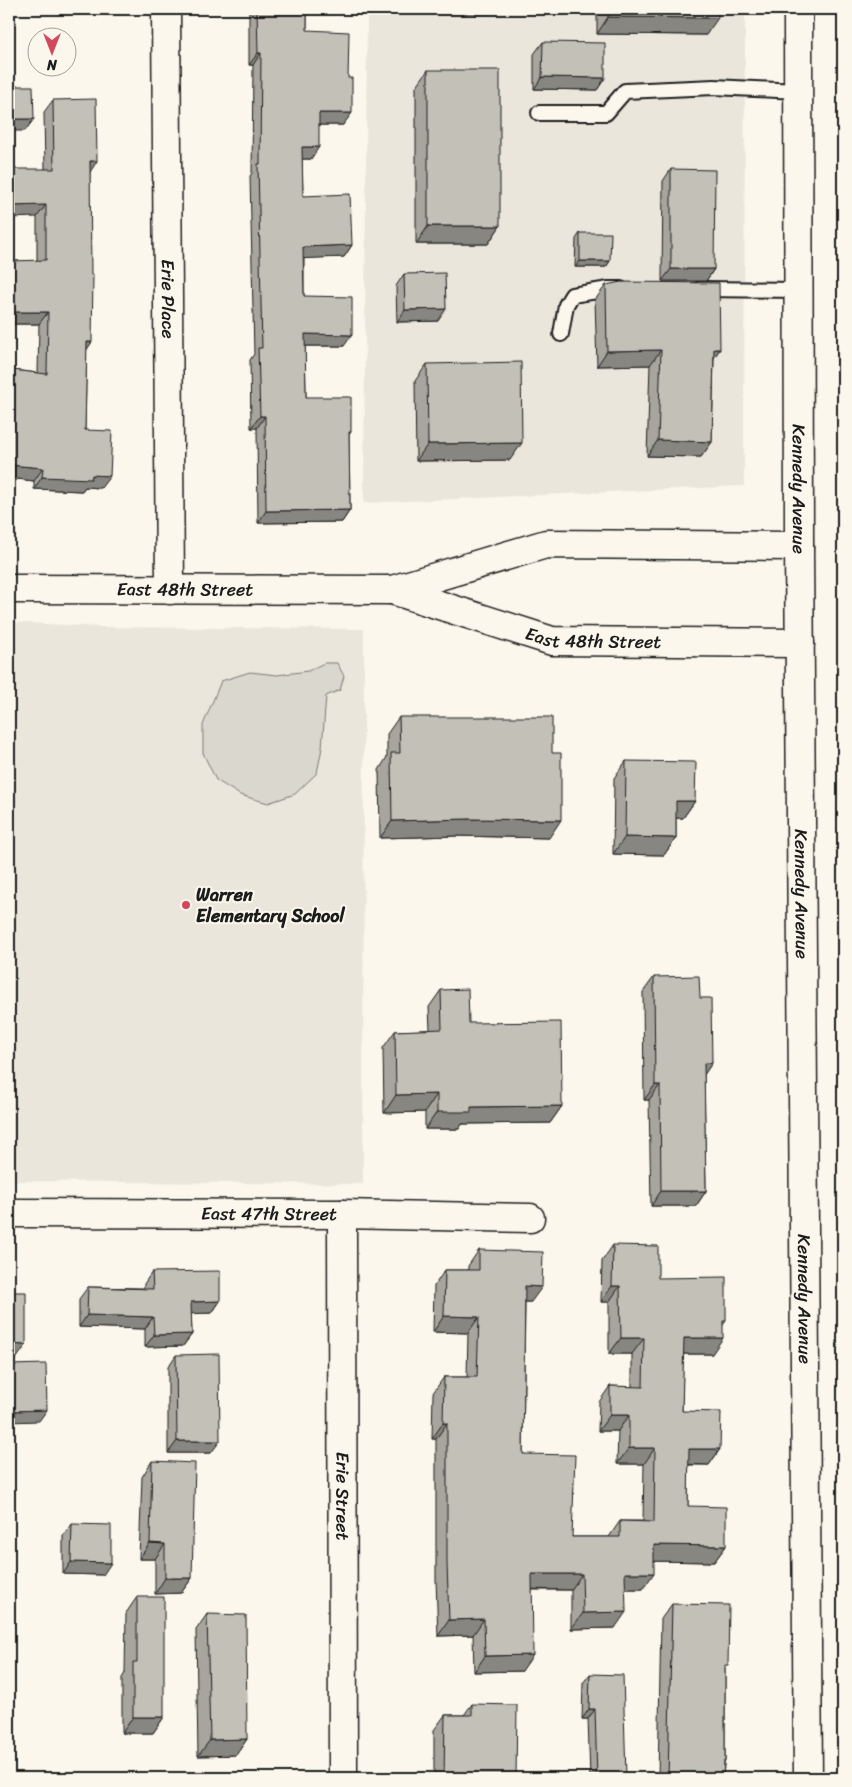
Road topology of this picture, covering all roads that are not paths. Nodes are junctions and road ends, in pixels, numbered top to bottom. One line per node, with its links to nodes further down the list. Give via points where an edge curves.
1 (166, 9): 11 (street, Erie Place)
2 (798, 9): 3 (street, Kennedy Avenue)
3 (799, 91): 4 (lane, via 714,87 625,91 606,113); 7 (street, Kennedy Avenue)
4 (540, 113)
5 (639, 289): 8 (lane, via 609,289 572,295 566,305)
6 (689, 289): 7 (lane)
7 (799, 290): 9 (street, Kennedy Avenue)
8 (561, 334)
9 (799, 546): 12 (street, East 48th Street, via 546,544); 13 (street, Kennedy Avenue)
10 (9, 589): 11 (street, East 48th Street)
11 (170, 590): 12 (street, East 48th Street)
12 (392, 590): 13 (street, East 48th Street, via 552,641)
13 (800, 643): 18 (street, Kennedy Avenue)
14 (9, 1213): 15 (street, East 47th Street)
15 (342, 1214): 16 (street, East 47th Street); 17 (street, Erie Street)
16 (530, 1218)
17 (343, 1778)
18 (808, 1778)

